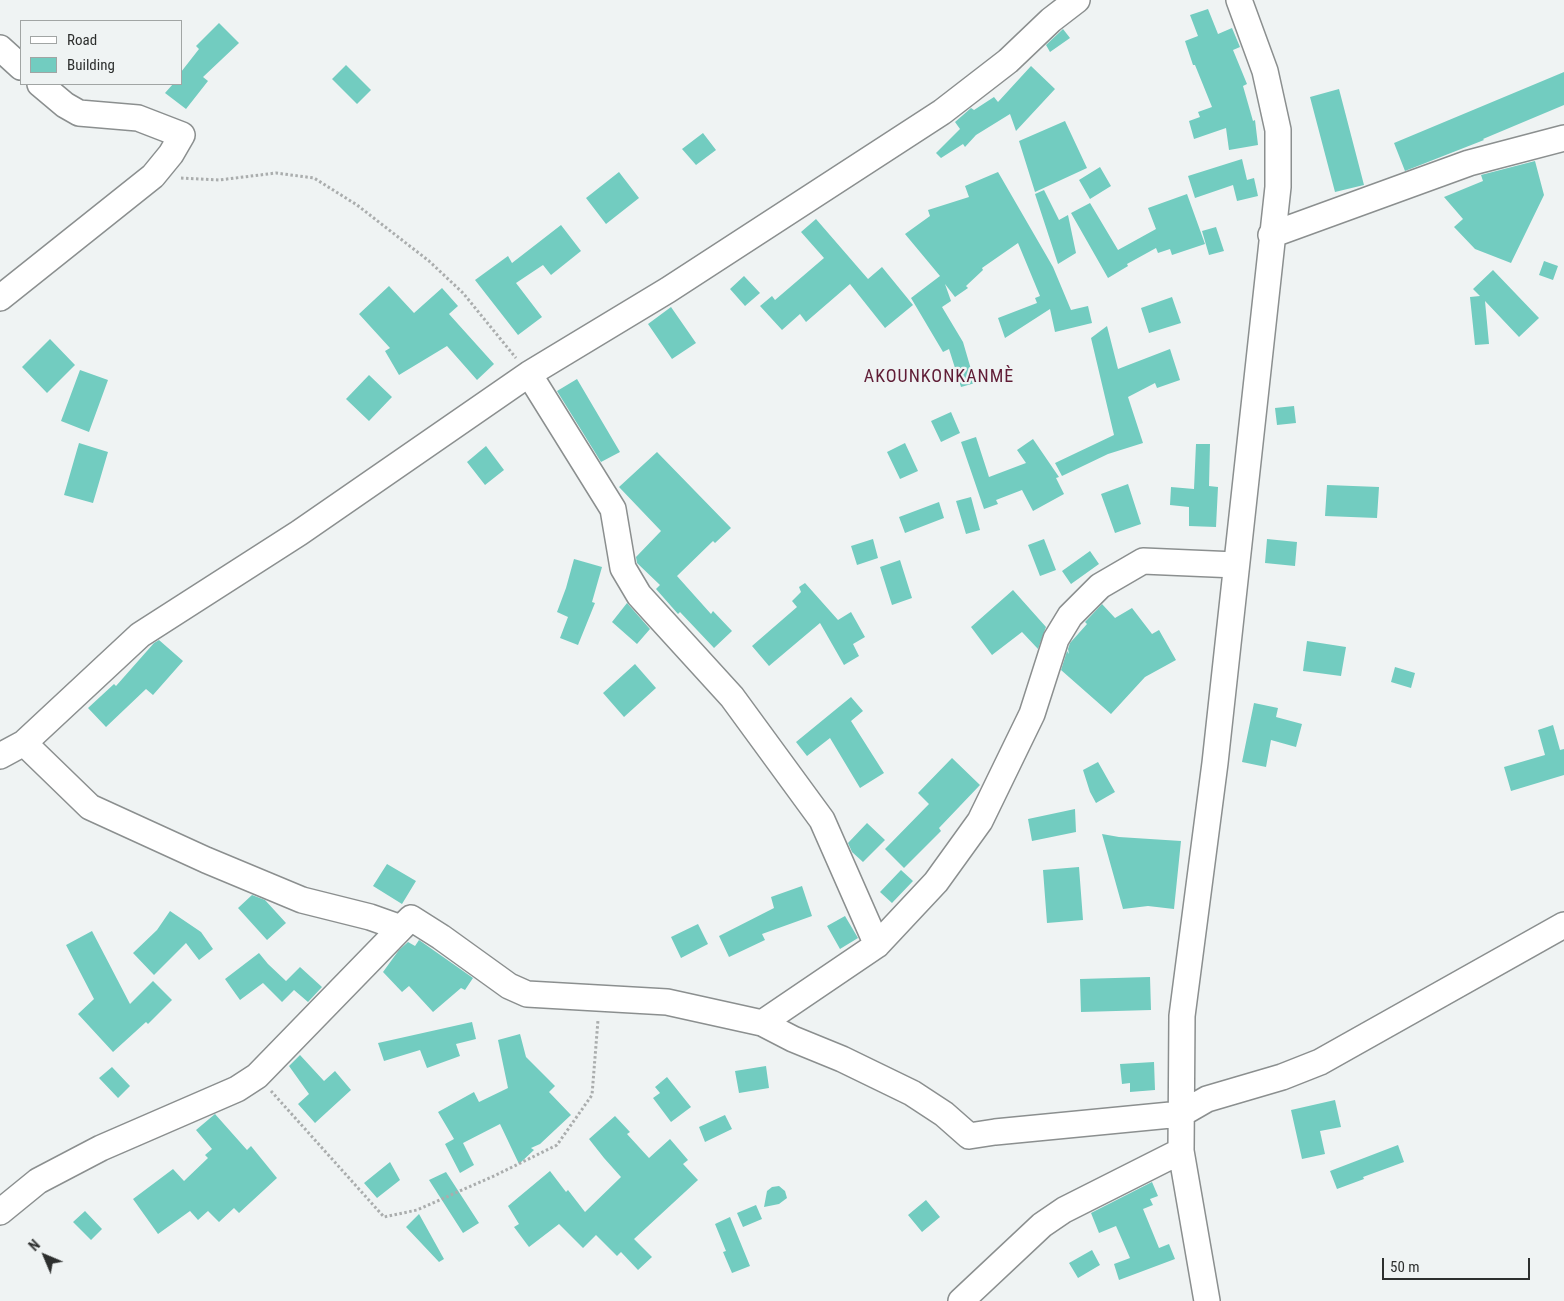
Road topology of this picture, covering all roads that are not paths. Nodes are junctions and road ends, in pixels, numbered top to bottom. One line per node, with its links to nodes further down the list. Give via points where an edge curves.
1 (1077, 0): 9 (street, via 1008,61 942,112 668,290)
2 (1239, 0): 7 (street, via 1265,71 1278,130 1278,187)
3 (0, 48): 4 (street)
4 (20, 66)
5 (41, 85): 8 (street, via 79,113 138,118 182,135 172,154 153,176)
6 (1564, 138): 7 (street, via 1469,163)
7 (1271, 236): 10 (street)
8 (0, 298)
9 (529, 374): 11 (street, via 299,533 140,635); 15 (street, via 613,509 624,568 639,595 732,697 822,820)
10 (1236, 565): 15 (street, via 1143,561 1100,586 1070,616 1056,639 1032,714 980,821 936,882); 17 (street, via 1213,782 1182,1016)
11 (24, 742): 12 (street); 14 (street, via 90,808 302,900)
12 (0, 756)
13 (1564, 926): 17 (street, via 1320,1062 1207,1100)
14 (401, 928): 16 (street, via 411,918 508,986 527,994 667,1002); 19 (street, via 257,1076 237,1089 101,1148 38,1181)
15 (876, 945): 16 (street)
16 (762, 1024): 17 (street, via 912,1093 944,1114 969,1136)
17 (1181, 1114): 18 (street)
18 (1181, 1151): 20 (street, via 1042,1224); 21 (street)
19 (0, 1212)
20 (960, 1301)
21 (1207, 1301)

